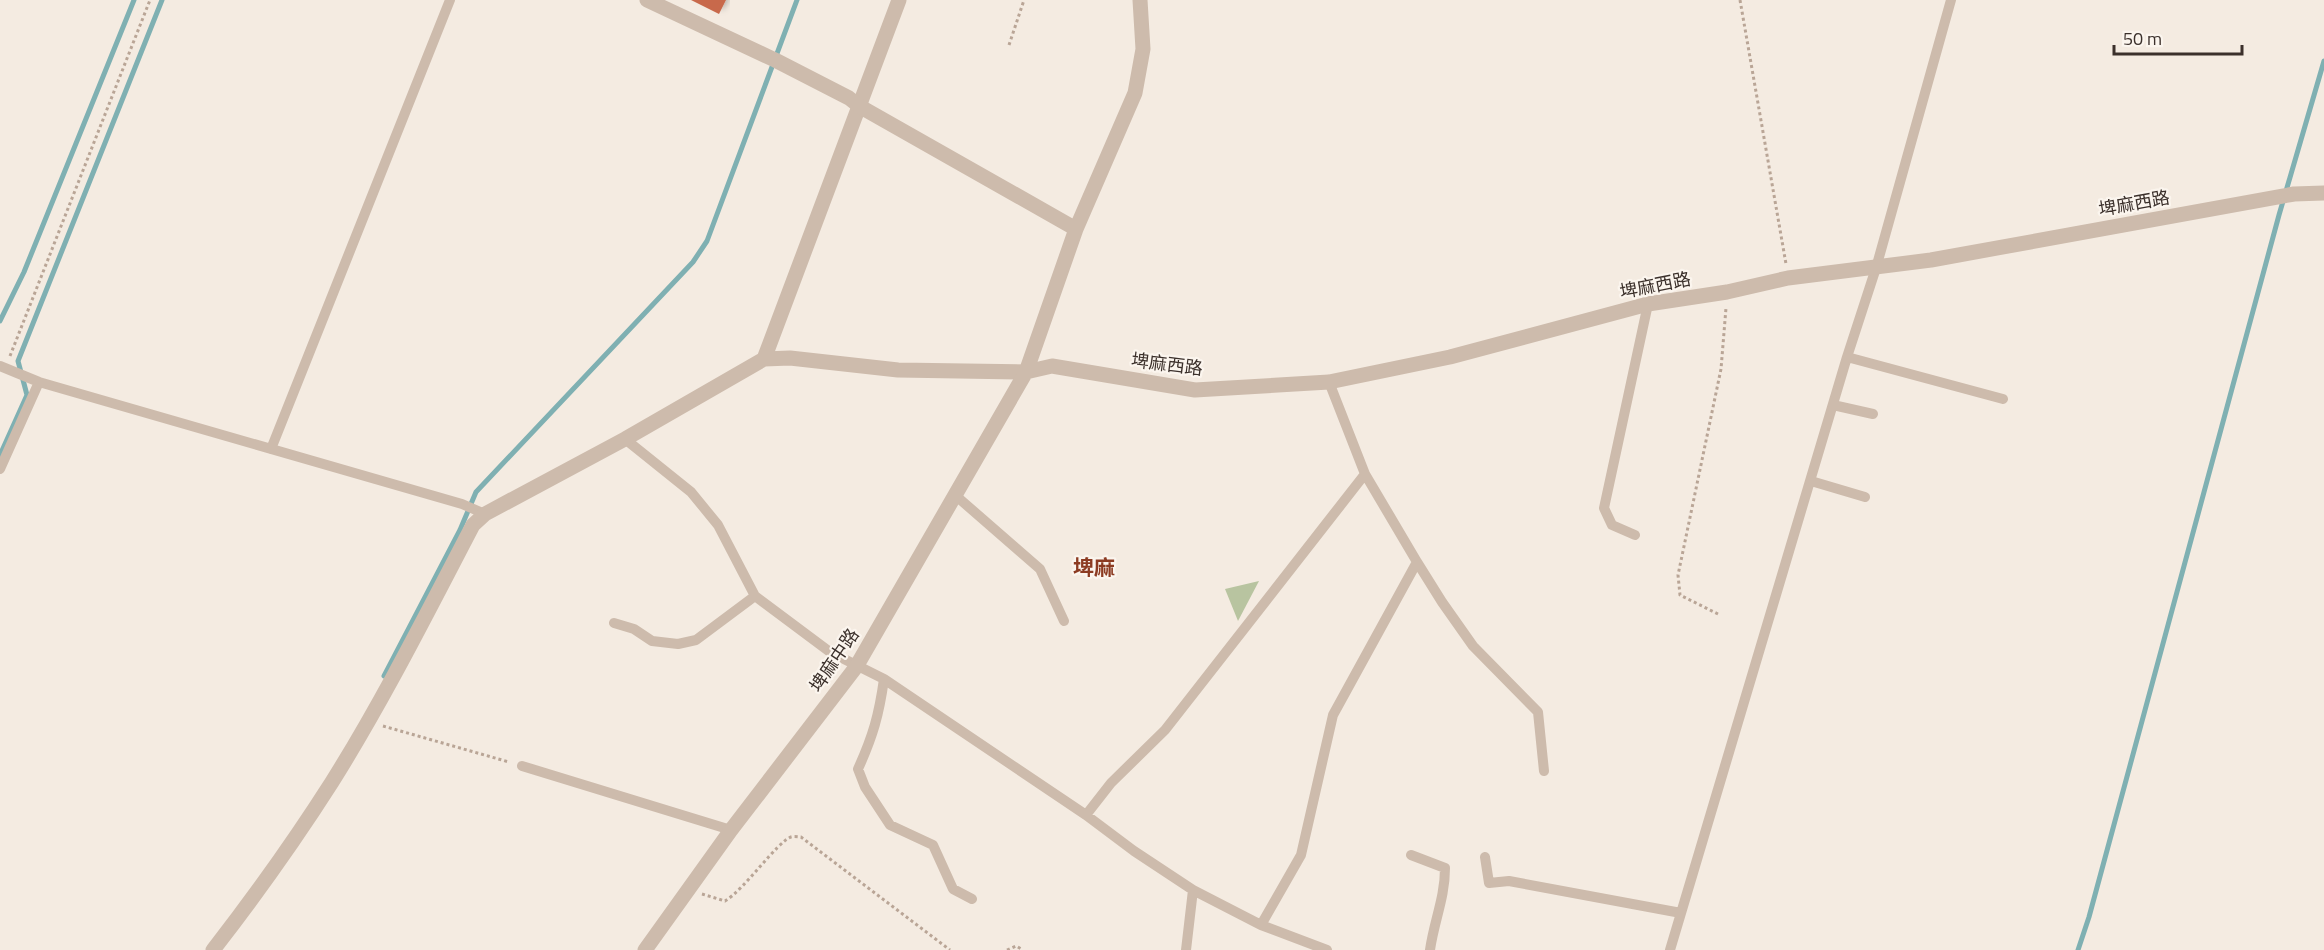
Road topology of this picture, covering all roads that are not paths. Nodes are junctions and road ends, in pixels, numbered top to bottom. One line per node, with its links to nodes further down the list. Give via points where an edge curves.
1 (450, 0): 21 (lane)
2 (647, 0): 6 (street, via 775,60)
3 (898, 0): 6 (street)
4 (1140, 0): 8 (street, 埤麻中路, via 1143,49 1135,93)
5 (1951, 0): 9 (lane)
6 (859, 106): 8 (street); 12 (street)
7 (2324, 193): 9 (street, 埤麻西路)
8 (1076, 230): 14 (street, 埤麻中路)
9 (1876, 268): 10 (street, 埤麻西路, via 1788,278); 11 (lane)
10 (1648, 304): 16 (street, 埤麻西路, via 1450,357); 28 (lane, via 1604,508 1612,525)
11 (1847, 357): 17 (lane); 18 (lane)
12 (764, 359): 14 (street, 埤麻西路, via 790,358 898,370); 20 (street)
13 (6, 369): 15 (lane)
14 (1026, 372): 16 (street, 埤麻西路, via 1052,366 1195,390); 25 (street, 埤麻中路)
15 (39, 382): 21 (lane); 22 (lane)
16 (1329, 382): 23 (lane)
17 (2003, 399)
18 (1833, 405): 19 (lane); 24 (lane)
19 (1872, 414)
20 (625, 439): 27 (street); 30 (lane, via 691,492 718,525)
21 (271, 449): 27 (lane, via 462,504)
22 (0, 469)
23 (1365, 474): 29 (lane); 37 (lane, via 1165,730 1111,783)
24 (1811, 480): 26 (lane); 43 (lane)
25 (955, 495): 31 (lane, via 1040,569); 33 (street, 埤麻中路)
26 (1865, 497)
27 (484, 514): 45 (street, via 473,525 332,781)
28 (1635, 535)
29 (1417, 562): 36 (lane, via 1473,646 1538,712); 44 (lane, via 1333,715 1301,855)
30 (755, 596): 32 (lane, via 696,640 678,644 652,641 634,628); 33 (lane)
31 (1064, 621)
32 (614, 623)
33 (856, 667): 34 (lane); 38 (street, 埤麻中路)
34 (884, 679): 37 (lane); 42 (lane, via 872,738 858,769 865,787 890,825 933,845 953,889)
35 (522, 766): 38 (lane)
36 (1544, 771)
37 (1086, 815): 41 (lane)
38 (731, 831): 46 (street, 埤麻中路)
39 (1411, 855): 49 (lane, via 1444,868 1445,889)
40 (1485, 857): 43 (lane, via 1490,883 1509,881)
41 (1193, 890): 44 (lane); 47 (lane)
42 (972, 899)
43 (1681, 913): 50 (lane)
44 (1261, 926): 48 (lane)
45 (213, 950)
46 (645, 950)
47 (1186, 950)
48 (1327, 950)
49 (1430, 950)
50 (1670, 950)

